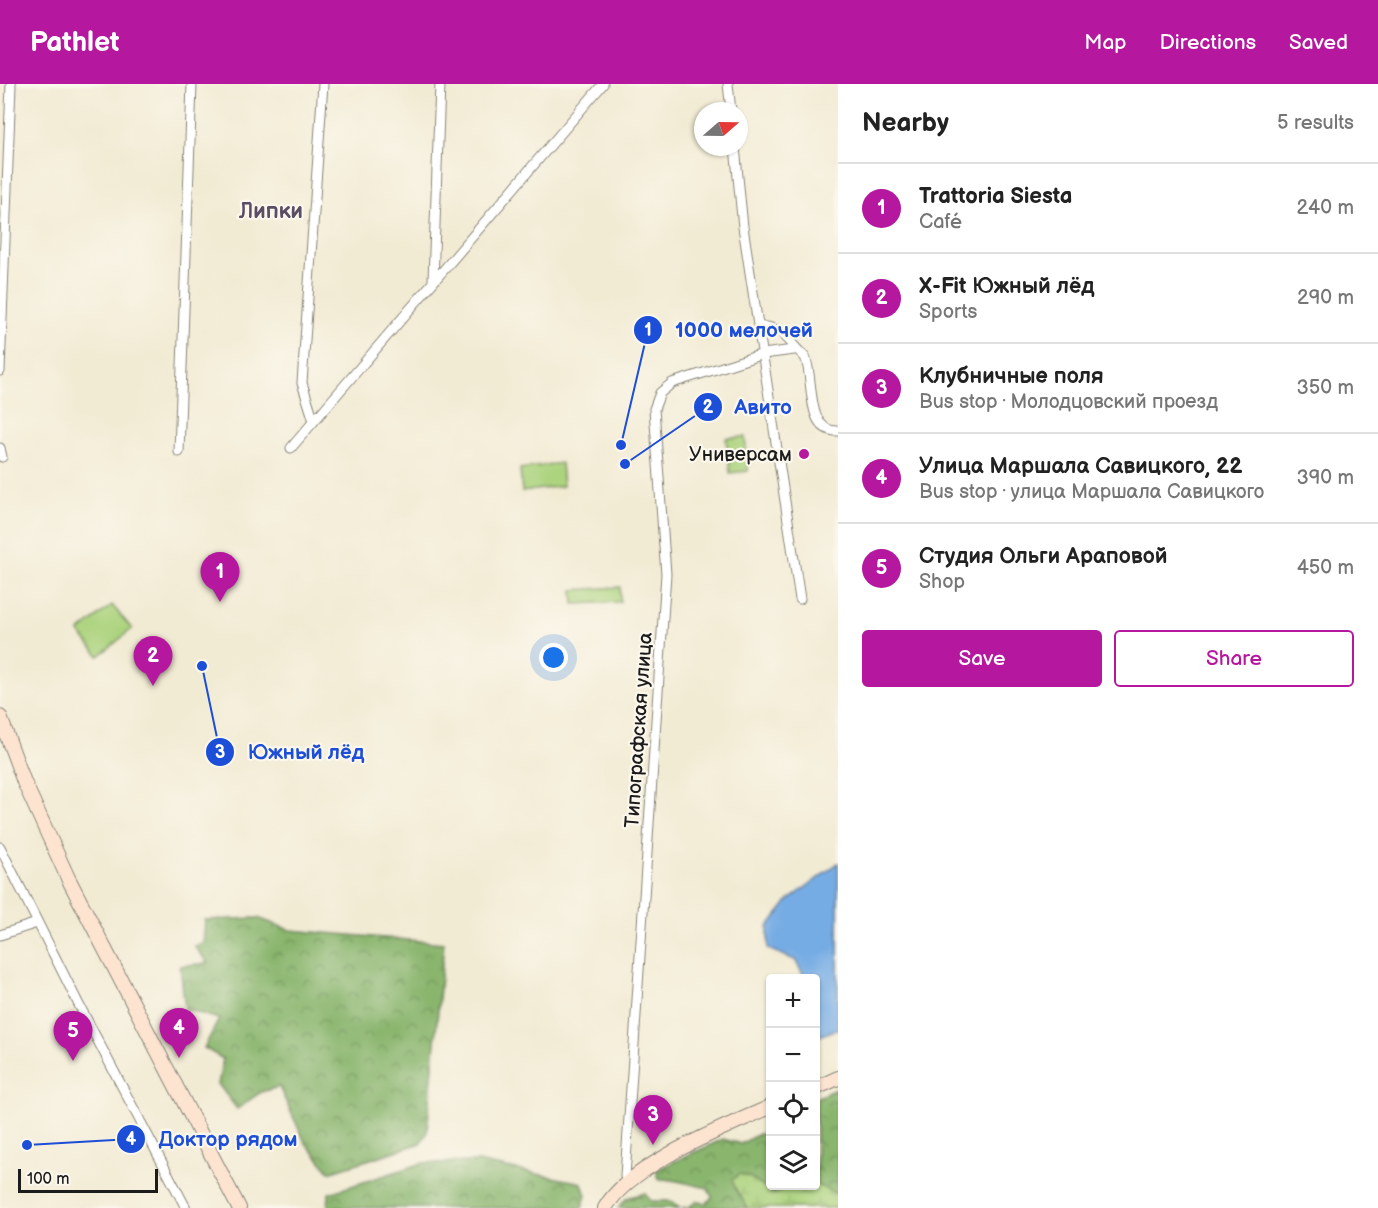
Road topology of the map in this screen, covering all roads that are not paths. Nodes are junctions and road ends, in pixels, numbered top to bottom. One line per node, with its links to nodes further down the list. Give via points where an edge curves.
1 (11, 84): 13 (street)
2 (192, 84): 17 (street)
3 (323, 84): 14 (street, via 302,383)
4 (440, 84): 9 (street)
5 (603, 84): 9 (street)
6 (728, 84): 7 (street)
7 (730, 102)
8 (736, 156): 10 (street)
9 (433, 281): 14 (street)
10 (759, 327): 11 (street, via 777,329 786,335); 12 (street)
11 (794, 350): 12 (street, Типографская улица); 15 (street, via 807,362 818,423 827,430)
12 (763, 354): 18 (street); 26 (street, Типографская улица, via 672,382 660,393 654,409 666,574 632,1050)
13 (0, 371)
14 (314, 421): 16 (street)
15 (838, 431)
16 (291, 448)
17 (179, 452)
18 (800, 599)
19 (0, 717): 28 (street, via 24,782 68,878)
20 (0, 847): 21 (street)
21 (37, 923): 22 (street); 27 (street)
22 (0, 935)
23 (838, 1078): 24 (street)
24 (820, 1086)
25 (766, 1109): 26 (street)
26 (627, 1181): 29 (street)
27 (186, 1208)
28 (238, 1208)
29 (605, 1208)

